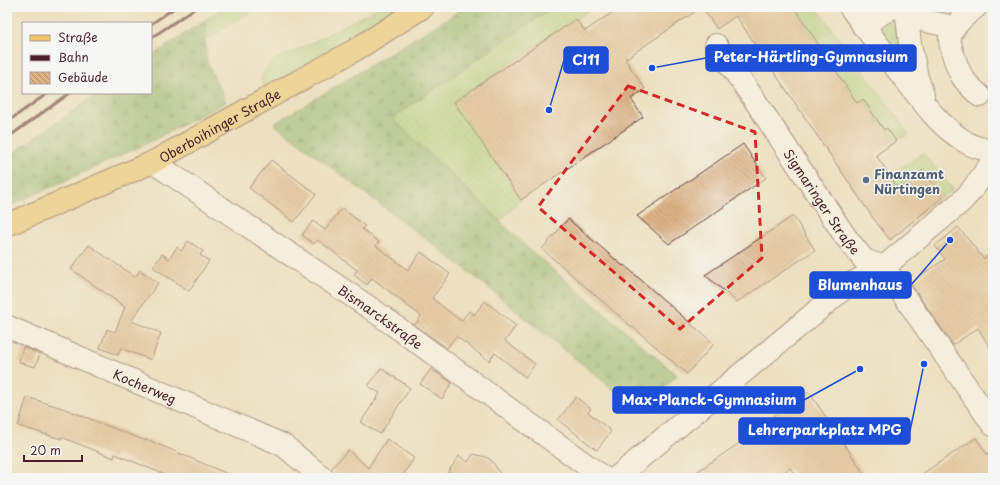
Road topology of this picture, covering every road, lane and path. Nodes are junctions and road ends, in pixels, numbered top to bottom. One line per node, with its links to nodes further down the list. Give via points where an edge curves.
1 (423, 7): 12 (main road, Oberboihinger Straße, via 356,50)
2 (850, 7): 5 (street)
3 (976, 7): 6 (street)
4 (893, 10): 5 (street); 6 (street); 9 (street, via 910,44 917,77)
5 (864, 26): 9 (street)
6 (954, 27): 8 (street, via 950,37 955,61 963,78)
7 (716, 46): 14 (street, Sigmaringer Straße, via 845,236 864,260)
8 (980, 96)
9 (929, 109): 10 (street, via 944,126 966,143)
10 (993, 150)
11 (993, 161): 14 (street, via 962,201)
12 (153, 162): 13 (main road, Oberboihinger Straße); 18 (street, Bismarckstraße, via 373,310)
13 (7, 225)
14 (884, 267): 16 (street); 19 (street, via 848,285)
15 (7, 328): 17 (street, Kocherweg, via 283,445)
16 (993, 425)
17 (324, 478)
18 (604, 478)
19 (616, 478)

